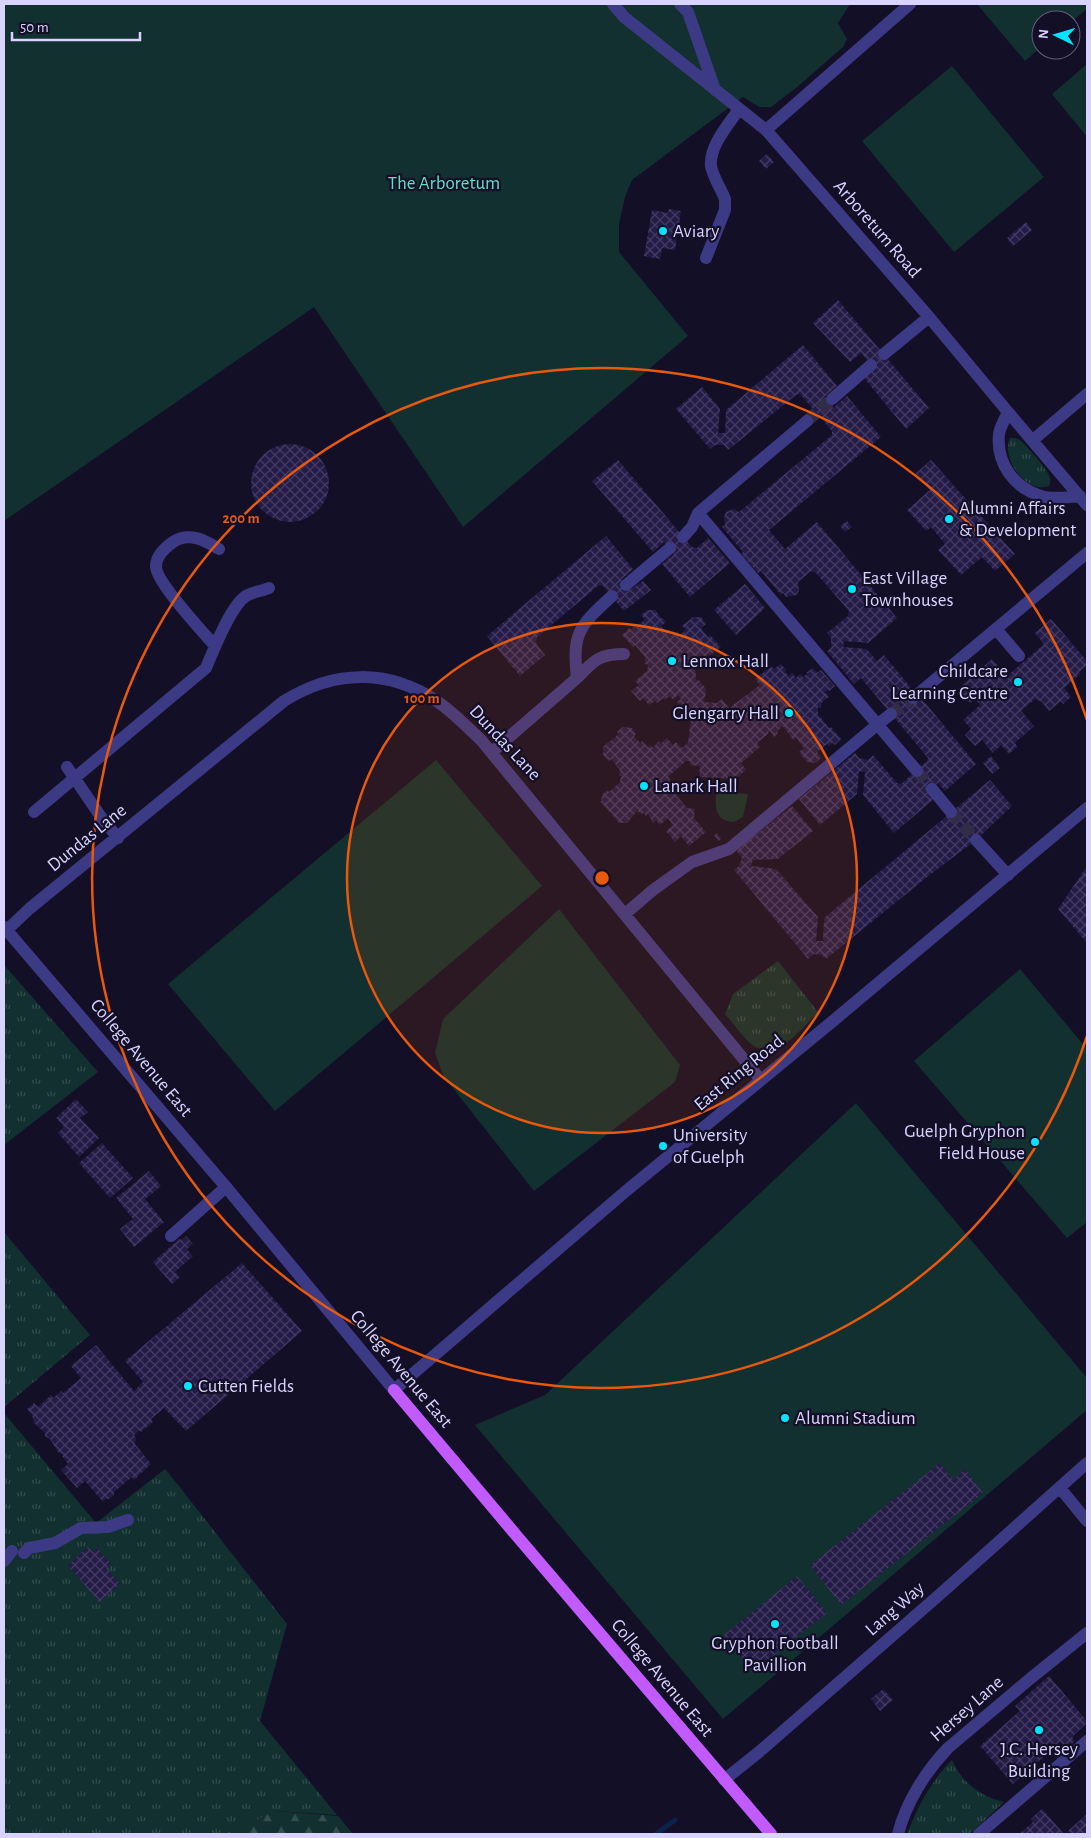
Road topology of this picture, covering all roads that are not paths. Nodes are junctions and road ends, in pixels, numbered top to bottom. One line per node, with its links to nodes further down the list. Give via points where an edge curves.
1 (613, 4): 4 (street, Arboretum Road, via 624,17)
2 (680, 4): 4 (street, via 688,12)
3 (910, 4): 6 (street)
4 (715, 90): 5 (street, Arboretum Road)
5 (739, 109): 6 (street, Arboretum Road); 7 (street, via 711,157 711,167 725,200 725,210)
6 (766, 130): 8 (street, Arboretum Road)
7 (706, 258)
8 (929, 317): 9 (street); 13 (street, Arboretum Road)
9 (884, 354)
10 (871, 365): 12 (street)
11 (1087, 394): 15 (street)
12 (832, 399)
13 (1008, 412): 15 (street, Arboretum Road); 16 (street, via 999,432 999,449 1011,477 1041,496)
14 (807, 420): 17 (street)
15 (1033, 440): 16 (street, Arboretum Road)
16 (1083, 501)
17 (698, 513): 18 (street); 32 (street)
18 (683, 537)
19 (670, 548): 22 (street)
20 (219, 549): 26 (street, via 200,538 176,540 166,547 156,566 167,589)
21 (1087, 553): 25 (street)
22 (626, 586)
23 (269, 588): 26 (street, via 246,596 240,602)
24 (612, 596): 29 (street, via 589,616 576,637)
25 (996, 629): 28 (street); 30 (street)
26 (215, 646): 35 (street, via 206,668 147,719)
27 (624, 654): 29 (street, via 594,660)
28 (1019, 656)
29 (577, 678): 33 (street)
30 (913, 698)
31 (891, 714): 32 (street)
32 (878, 724): 34 (street); 43 (street, via 729,849 692,862)
33 (492, 752): 40 (street, Dundas Lane, via 448,710 415,690 380,678 332,679 284,701); 43 (street, Dundas Lane)
34 (917, 771)
35 (71, 772): 38 (street); 40 (street)
36 (932, 789): 39 (street)
37 (1087, 808): 42 (street, East Ring Road)
38 (34, 812)
39 (951, 812)
40 (118, 838): 44 (street, Dundas Lane)
41 (976, 840): 42 (street)
42 (1008, 875): 45 (street, East Ring Road)
43 (625, 914): 45 (street, Dundas Lane)
44 (5, 928): 46 (street, College Avenue East)
45 (760, 1079): 48 (street, East Ring Road)
46 (226, 1187): 47 (street); 48 (street, College Avenue East)
47 (171, 1236)
48 (394, 1390): 56 (main road, College Avenue East)
49 (1087, 1463): 50 (street, Lang Way)
50 (1060, 1488): 52 (street); 56 (street, Lang Way)
51 (128, 1520): 53 (street, via 108,1526 81,1528 55,1543 29,1548)
52 (1087, 1521)
53 (4, 1561)
54 (1087, 1634): 58 (street, Hersey Lane, via 942,1755 917,1790)
55 (1087, 1741): 59 (street)
56 (724, 1780): 57 (main road, College Avenue East)
57 (771, 1834)
58 (898, 1834)
59 (979, 1834)

